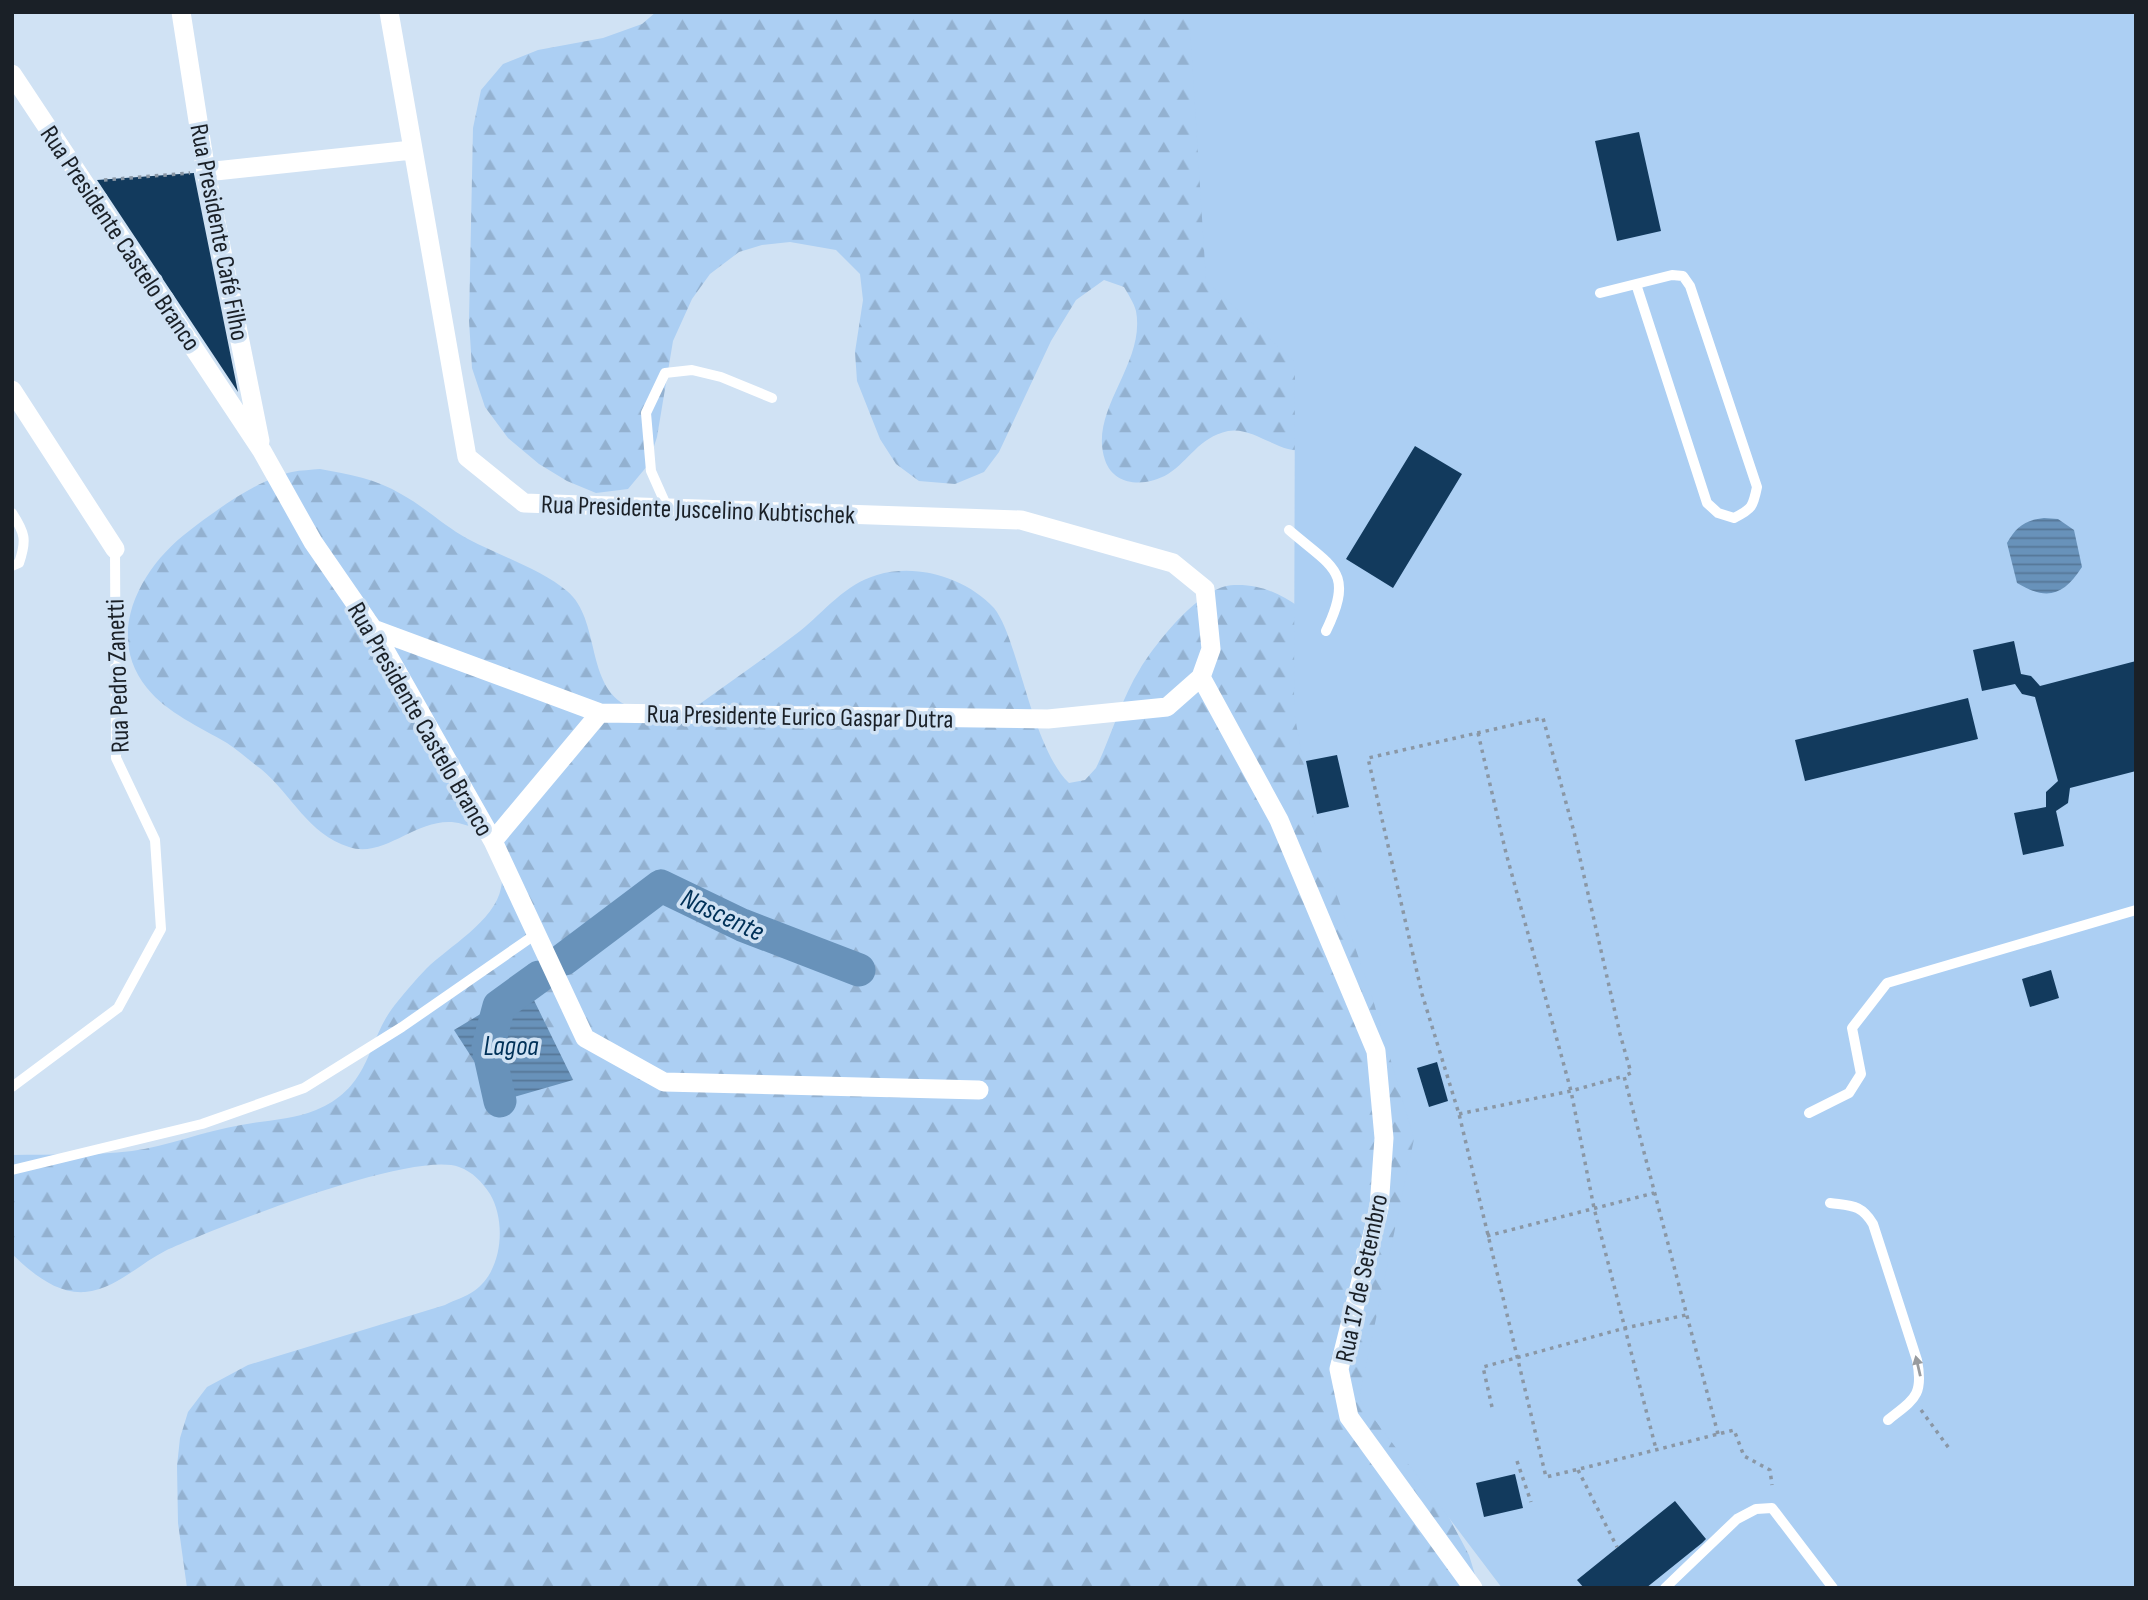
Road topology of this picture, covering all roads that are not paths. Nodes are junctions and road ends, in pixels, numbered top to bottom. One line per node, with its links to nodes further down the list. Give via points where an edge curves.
1 (181, 12): 5 (street, Rua Presidente Café Filho)
2 (389, 12): 4 (street, Rua Presidente Juscelino Kubtischek)
3 (12, 74): 10 (street, Rua Presidente Castelo Branco)
4 (412, 150): 5 (street); 11 (street, Rua Presidente Juscelino Kubtischek, via 467,457 524,503)
5 (206, 172): 10 (street, Rua Presidente Café Filho)
6 (1636, 284): 6 (lane, via 1672,275 1683,276 1690,286 1757,487 1750,510 1734,518 1707,503); 7 (lane)
7 (1600, 293)
8 (12, 390): 14 (street, Rua Pedro Zanetti)
9 (772, 398): 11 (lane, via 702,372 665,373 646,412 651,471)
10 (262, 451): 16 (street, Rua Presidente Castelo Branco, via 313,542)
11 (667, 507): 18 (street, Rua Presidente Juscelino Kubtischek, via 1021,520 1173,563 1205,589 1211,649)
12 (12, 513): 15 (lane, via 26,544 19,563)
13 (1289, 530): 17 (lane, via 1336,570 1341,589)
14 (115, 549): 23 (lane, Rua Pedro Zanetti, via 117,758 155,840 161,929 118,1008)
15 (12, 566)
16 (373, 629): 19 (street, Rua Presidente Eurico Gaspar Dutra); 20 (street, Rua Presidente Castelo Branco)
17 (1326, 631)
18 (1201, 677): 19 (street, Rua Presidente Eurico Gaspar Dutra, via 1167,707 1048,719); 29 (street, Rua 17 de Setembro, via 1279,820 1376,1051 1384,1138 1379,1209 1339,1368 1349,1417)
19 (600, 713): 20 (street)
20 (493, 841): 22 (street, Rua Presidente Castelo Branco)
21 (2136, 910): 25 (lane, via 1887,983 1852,1028 1861,1074 1849,1093)
22 (536, 934): 24 (street, Rua Presidente Castelo Branco, via 585,1038 664,1082); 26 (lane, via 304,1088 202,1124)
23 (12, 1087)
24 (979, 1090)
25 (1809, 1113)
26 (12, 1170)
27 (1830, 1203): 28 (lane, one-way to 27, via 1919,1392 1917,1360 1866,1211)
28 (1888, 1420)
29 (1473, 1588)
30 (1665, 1588): 31 (lane, via 1737,1519 1756,1508 1772,1508)
31 (1833, 1588)

